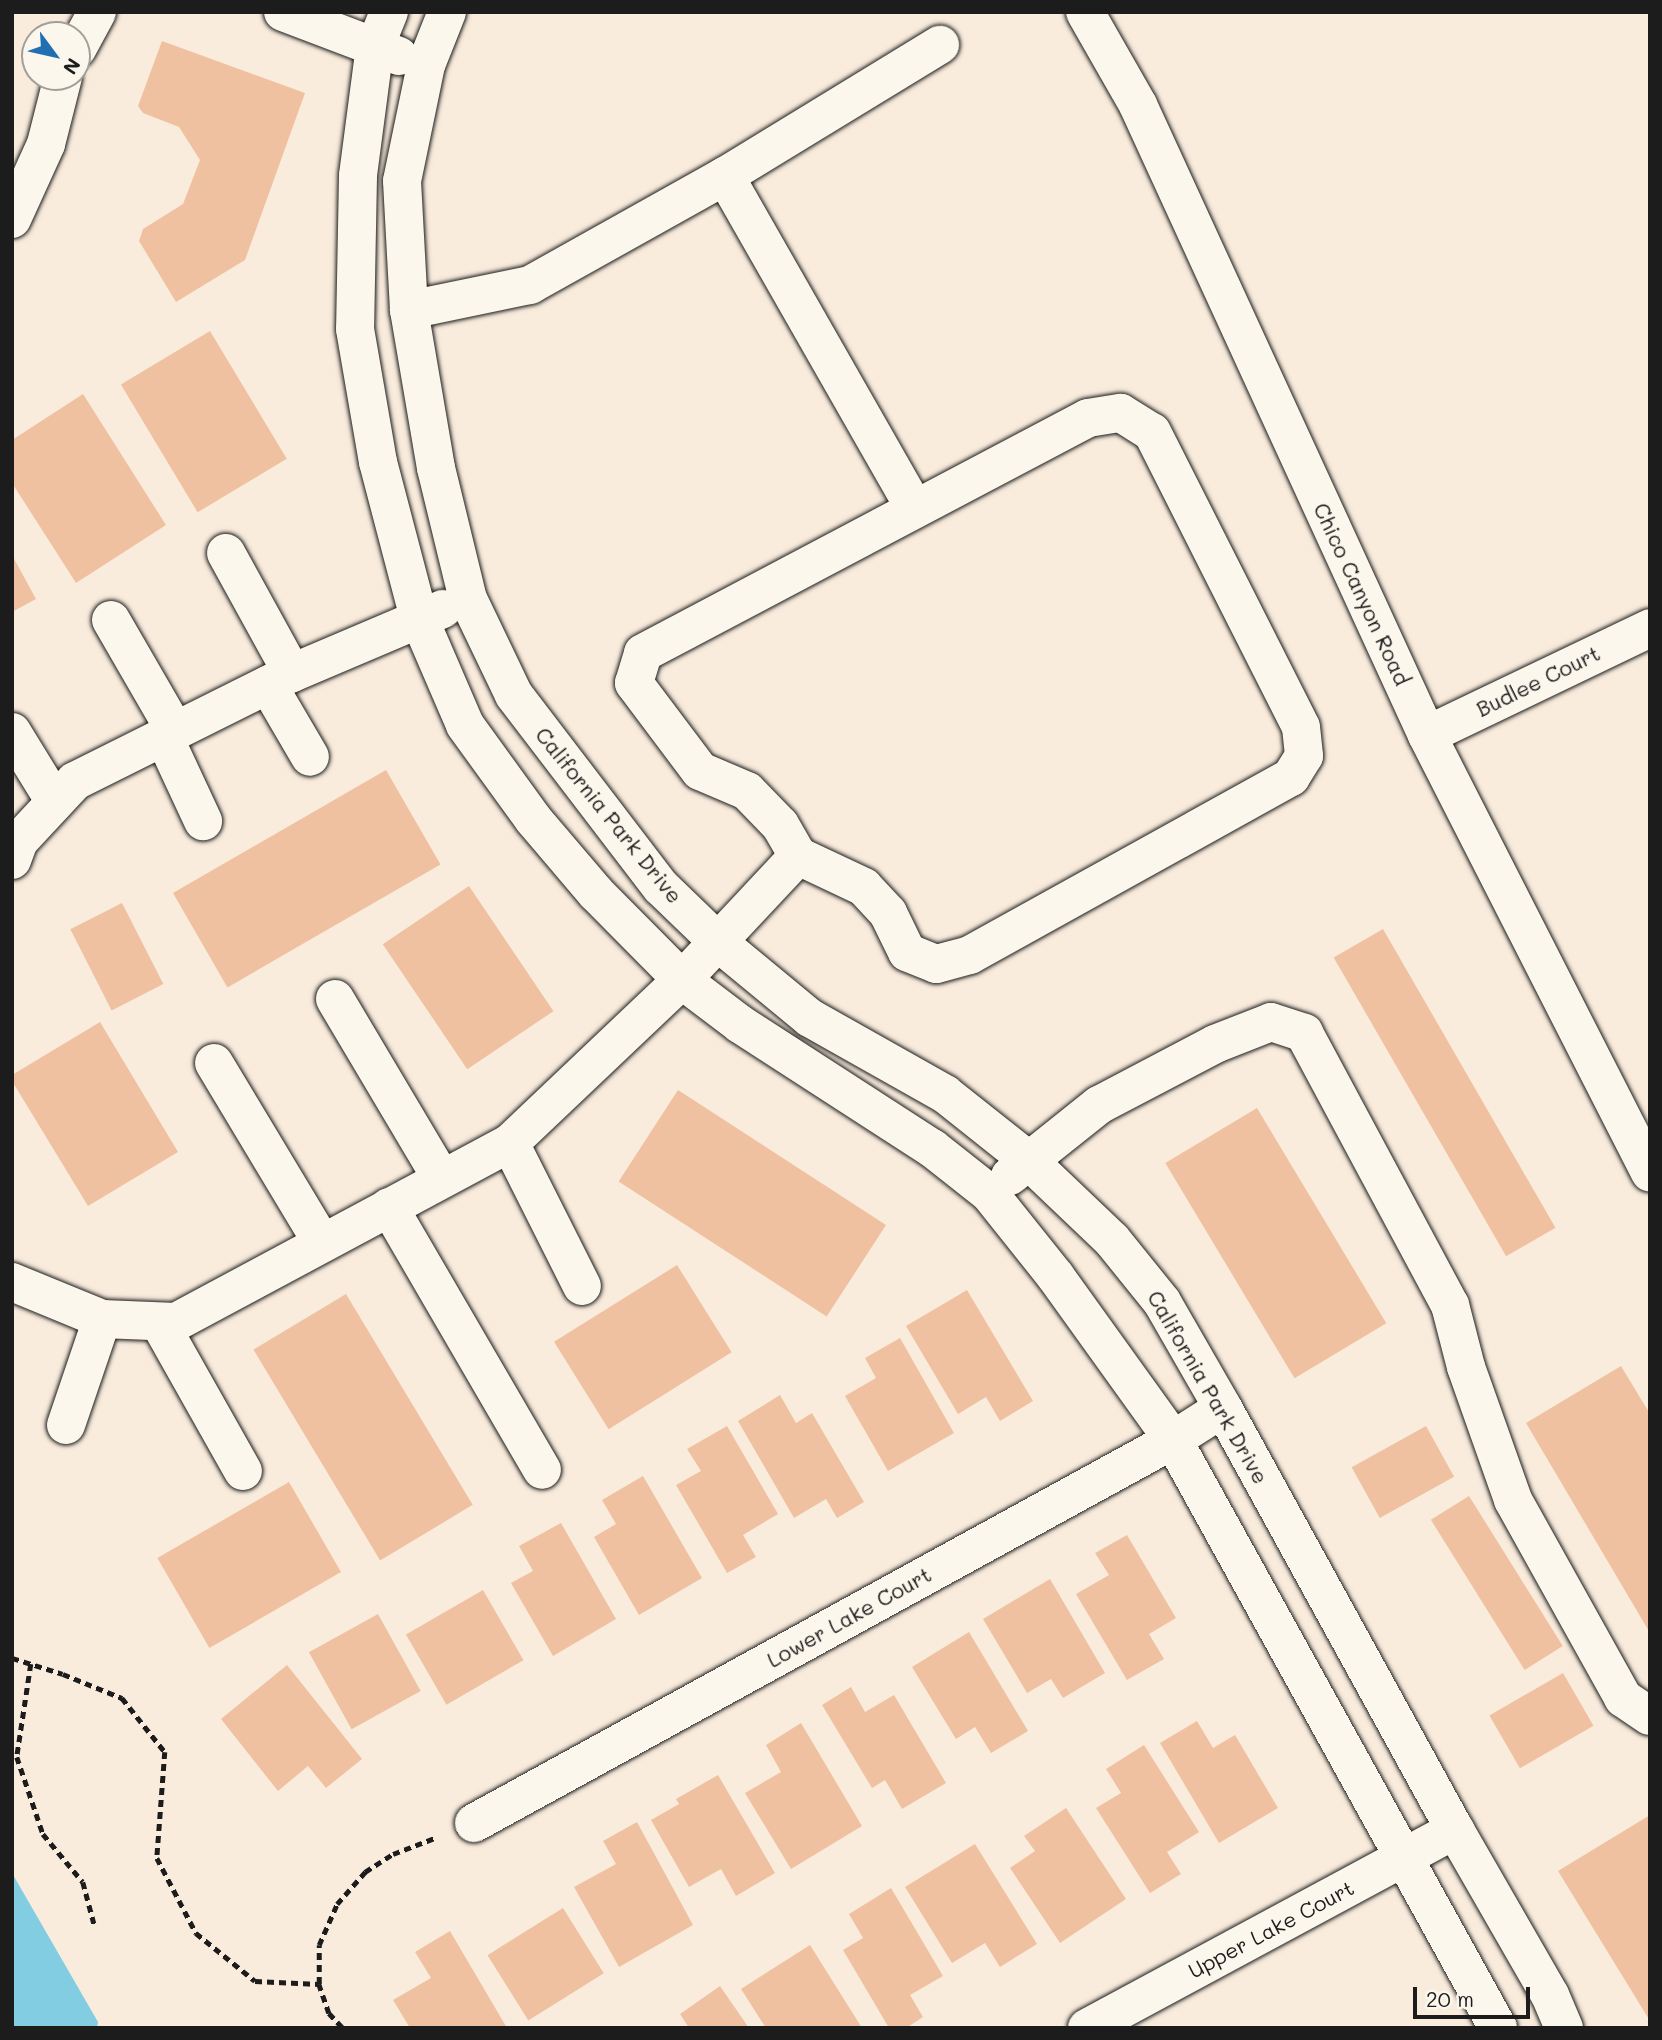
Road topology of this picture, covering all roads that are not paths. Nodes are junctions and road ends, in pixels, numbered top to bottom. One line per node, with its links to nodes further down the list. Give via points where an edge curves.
1 (283, 12): 4 (street)
2 (447, 12): 6 (street, California Park Drive)
3 (1085, 12): 20 (street, Chico Canyon Road, via 1138,105)
4 (382, 29): 6 (street); 14 (street, via 359,176 355,330 379,462)
5 (940, 45): 8 (street)
6 (426, 65): 10 (street, California Park Drive, via 402,180)
7 (59, 91): 9 (street, via 46,144)
8 (725, 176): 10 (street, via 530,285); 11 (street)
9 (14, 209)
10 (409, 310): 13 (street, California Park Drive, via 436,468)
11 (915, 509): 24 (street, via 643,653 634,683 700,771 747,791 780,825); 24 (street, via 1088,418 1121,413 1152,432 1301,727 1304,755 1291,777 970,955 936,964 907,952 888,913 864,887)
12 (226, 553): 17 (street)
13 (467, 599): 14 (street); 26 (street, California Park Drive, via 514,695 661,887)
14 (419, 618): 17 (street); 27 (street, via 465,725 533,819 596,893)
15 (111, 620): 19 (street)
16 (1650, 628): 20 (street, Budlee Court)
17 (280, 679): 19 (street); 21 (street)
18 (12, 732): 22 (street)
19 (170, 734): 22 (street, via 75,781); 23 (street)
20 (1427, 735): 32 (street, Chico Canyon Road)
21 (310, 757)
22 (55, 802): 25 (street, via 19,841)
23 (203, 821)
24 (798, 856): 26 (street)
25 (12, 860)
26 (719, 943): 27 (street); 31 (street, California Park Drive, via 810,1017 945,1094)
27 (682, 980): 30 (street); 34 (street, via 740,1024 932,1148)
28 (335, 999): 33 (street)
29 (214, 1063): 36 (street)
30 (510, 1143): 33 (street); 38 (street)
31 (1028, 1160): 34 (street); 41 (street, California Park Drive, via 1112,1240 1153,1292); 46 (street, via 1100,1105 1215,1044 1270,1022 1304,1033 1450,1305 1466,1367 1513,1500)
32 (1650, 1172)
33 (442, 1179): 35 (street)
34 (989, 1193): 43 (street, via 1118,1359)
35 (389, 1208): 36 (street); 44 (street)
36 (322, 1243): 40 (street, via 176,1322)
37 (12, 1282): 39 (street)
38 (582, 1286)
39 (102, 1320): 40 (street); 42 (street)
40 (159, 1322): 45 (street)
41 (1223, 1408): 43 (street, Lower Lake Court); 48 (street, California Park Drive)
42 (66, 1425)
43 (1173, 1440): 47 (street, Lower Lake Court); 49 (street)
44 (542, 1470)
45 (243, 1471)
46 (1637, 1707)
47 (474, 1823)
48 (1455, 1830): 49 (street, Upper Lake Court); 52 (street, California Park Drive, via 1550,1995)
49 (1403, 1857): 50 (street, Upper Lake Court); 51 (street)
50 (1087, 2028)
51 (1498, 2028)
52 (1564, 2028)

